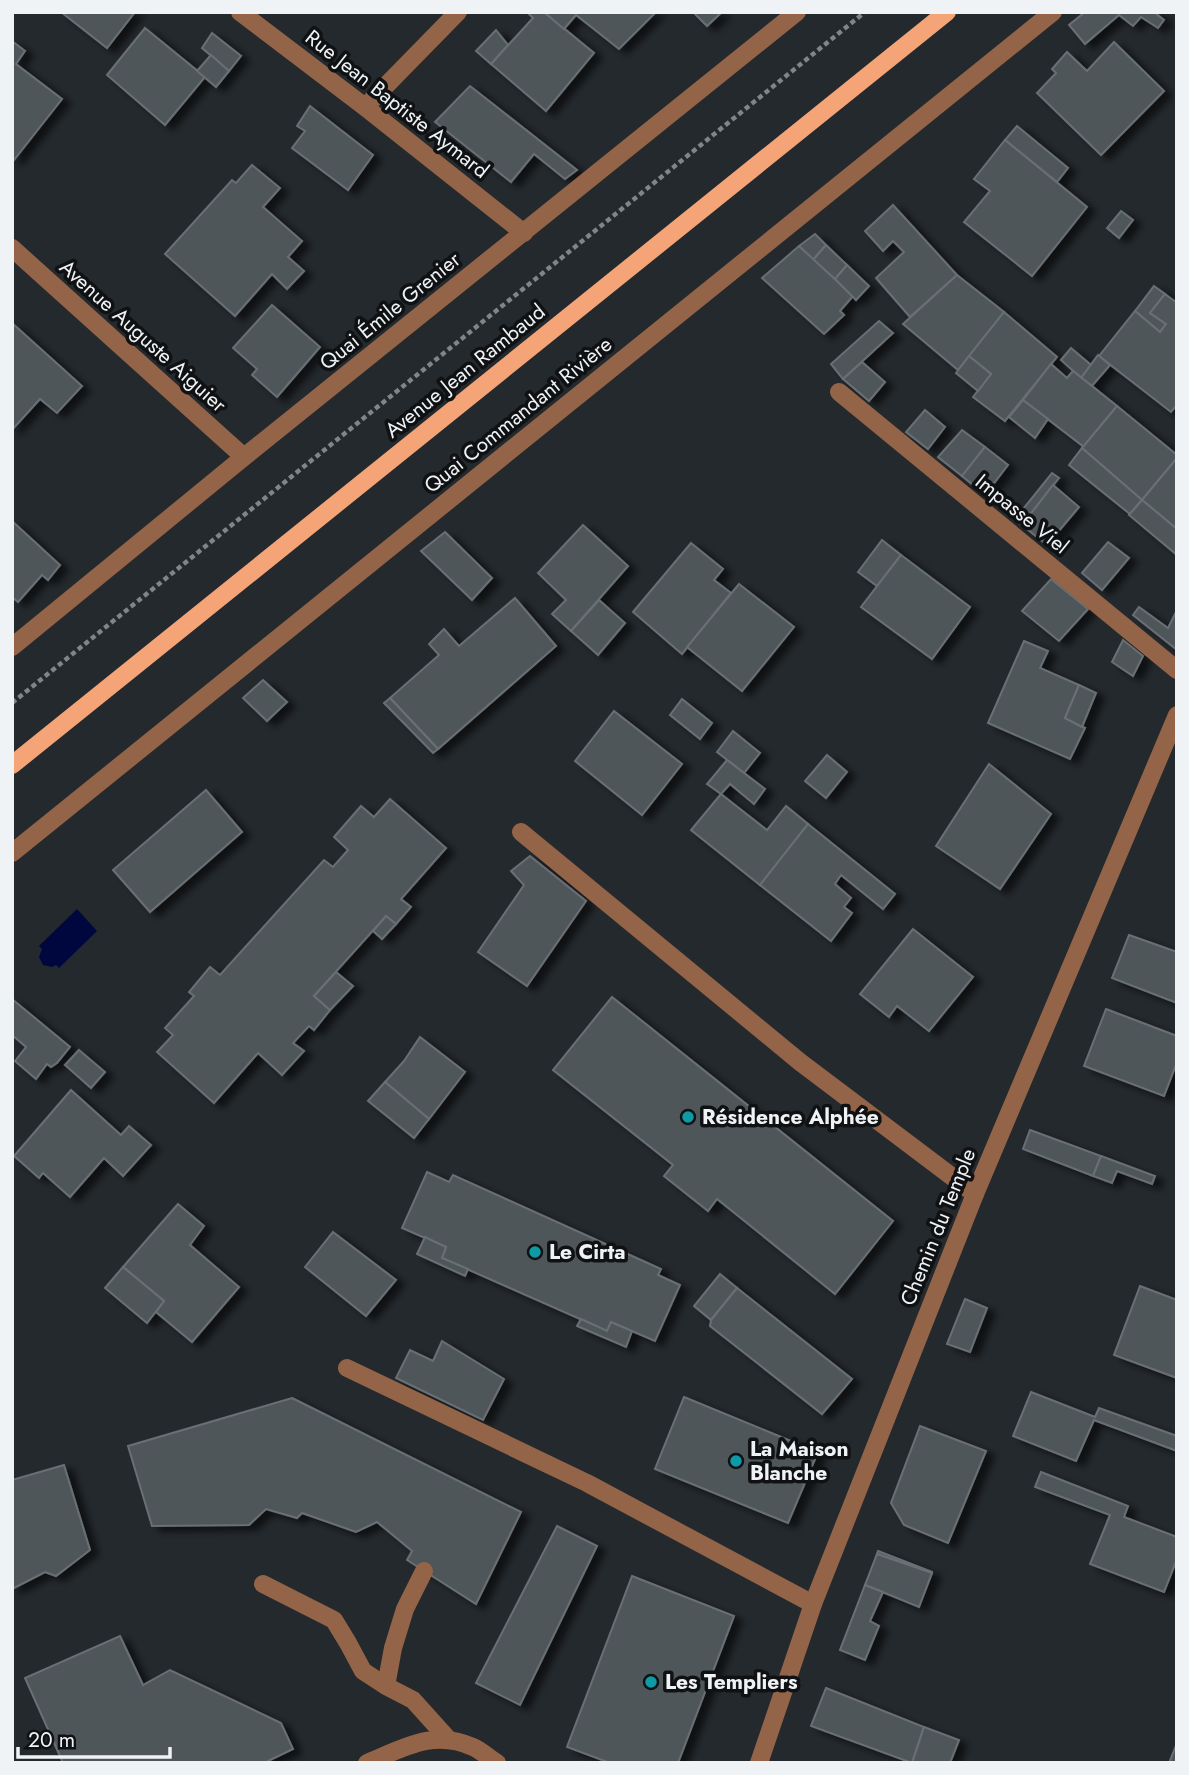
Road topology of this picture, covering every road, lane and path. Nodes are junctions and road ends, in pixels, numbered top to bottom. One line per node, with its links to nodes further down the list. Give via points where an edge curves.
1 (240, 12): 7 (street, Rue Jean Baptiste Aymard)
2 (457, 12): 7 (street)
3 (797, 12): 8 (street, Quai Émile Grenier)
4 (865, 12): 14 (path)
5 (947, 12): 16 (main road, Avenue Jean Rambaud)
6 (1053, 12): 18 (street, Quai Commandant Rivière)
7 (365, 107): 8 (street, Rue Jean Baptiste Aymard)
8 (524, 233): 11 (street, Quai Émile Grenier)
9 (12, 247): 11 (street, Avenue Auguste Aiguier)
10 (839, 392): 13 (street, Impasse Viel)
11 (244, 457): 12 (street, Quai Émile Grenier)
12 (12, 647)
13 (1177, 670)
14 (12, 704)
15 (1177, 715): 19 (street, Chemin du Temple)
16 (12, 765)
17 (521, 832): 19 (street, via 800,1062)
18 (12, 853)
19 (975, 1194): 23 (street, Chemin du Temple)
20 (347, 1368): 23 (street, via 587,1483)
21 (424, 1571): 24 (street, via 405,1609)
22 (263, 1584): 24 (street, via 334,1620 363,1671)
23 (813, 1604): 28 (street, Chemin du Temple)
24 (386, 1686): 25 (street, via 413,1700)
25 (449, 1740): 26 (street, via 426,1739); 27 (street, via 474,1747)
26 (367, 1763)
27 (497, 1763)
28 (759, 1763)

